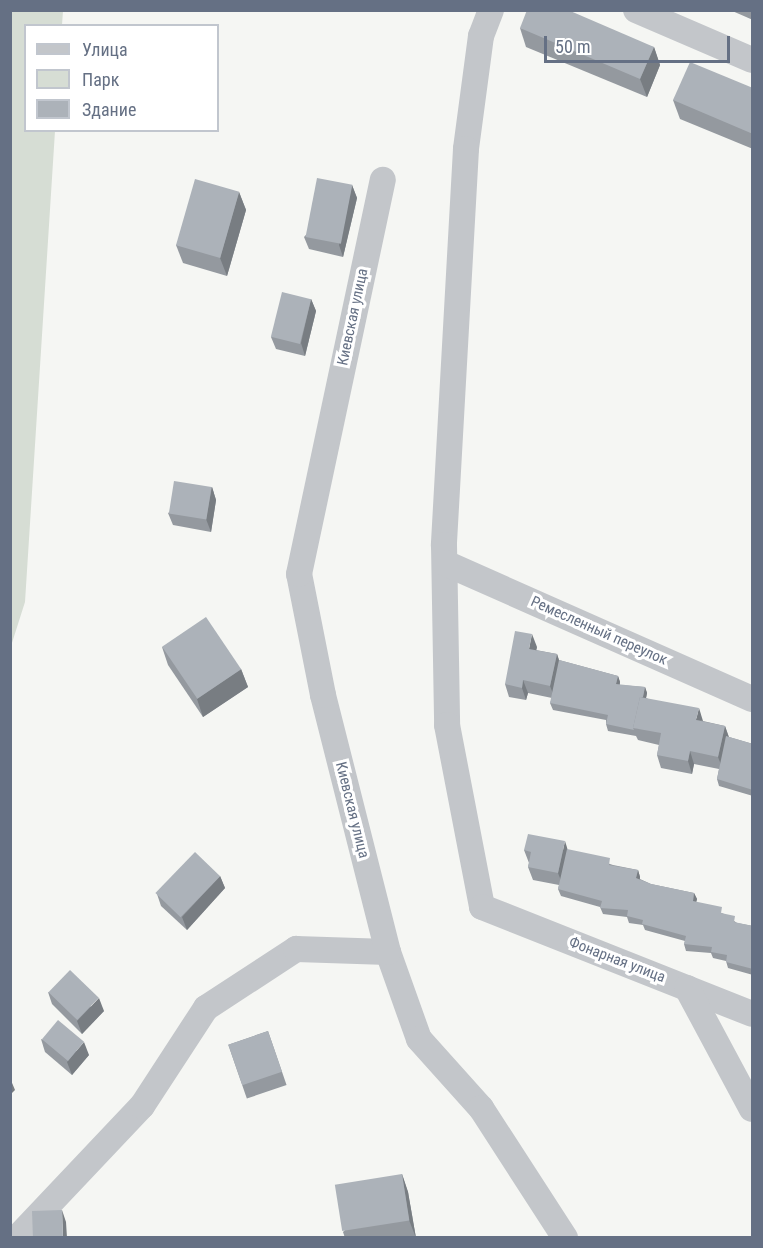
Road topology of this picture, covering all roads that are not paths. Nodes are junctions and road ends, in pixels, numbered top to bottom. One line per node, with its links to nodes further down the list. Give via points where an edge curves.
1 (491, 10): 5 (street, via 481,36 466,149)
2 (636, 10): 3 (street)
3 (753, 60)
4 (383, 180): 7 (street, Киевская улица, via 299,574 323,695)
5 (445, 563): 6 (street, Ремесленный переулок); 8 (street, Фонарная улица, via 447,726 482,907)
6 (753, 699)
7 (388, 952): 12 (street, via 296,949 206,1008 142,1106); 13 (street, Киевская улица, via 419,1039 482,1108)
8 (687, 988): 9 (street, Фонарная улица); 10 (street)
9 (753, 1014)
10 (745, 1080): 11 (street)
11 (753, 1108)
12 (17, 1238)
13 (565, 1238)

